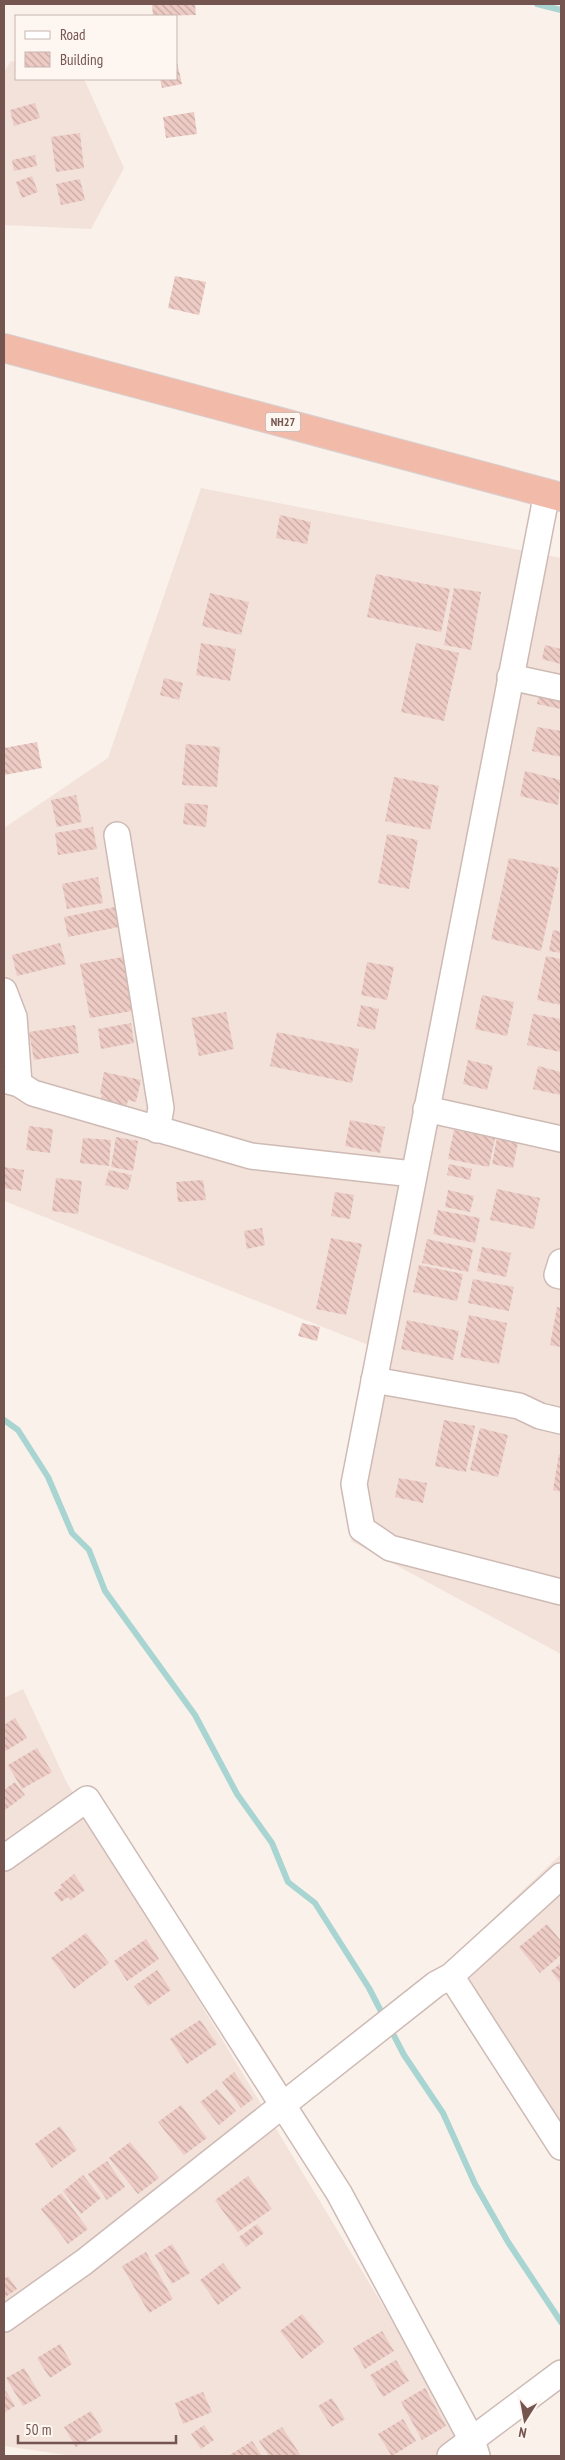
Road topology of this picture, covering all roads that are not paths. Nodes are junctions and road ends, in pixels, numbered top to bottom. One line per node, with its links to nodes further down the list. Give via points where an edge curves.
1 (4, 348): 2 (highway, NH27)
2 (553, 494): 3 (street, via 544,508)
3 (510, 677): 4 (street); 8 (street)
4 (561, 688)
5 (117, 835): 9 (street, via 161,1108)
6 (4, 991): 7 (street, via 14,1017)
7 (11, 1082): 9 (street, via 33,1093)
8 (426, 1109): 10 (street); 11 (street)
9 (156, 1130): 11 (street, via 251,1156)
10 (561, 1139)
11 (414, 1174): 14 (street)
12 (561, 1262): 13 (street, via 557,1275)
13 (561, 1276)
14 (374, 1380): 15 (street, via 519,1406); 16 (street, via 354,1484 362,1529 390,1548)
15 (561, 1421)
16 (561, 1592)
17 (4, 1858): 20 (street, via 87,1799)
18 (558, 1888): 19 (street)
19 (450, 1976): 20 (street); 21 (street)
20 (284, 2106): 22 (street, via 84,2262); 24 (street, via 339,2193)
21 (561, 2147)
22 (4, 2319)
23 (561, 2373): 24 (street)
24 (474, 2448): 25 (street)
25 (450, 2456)

